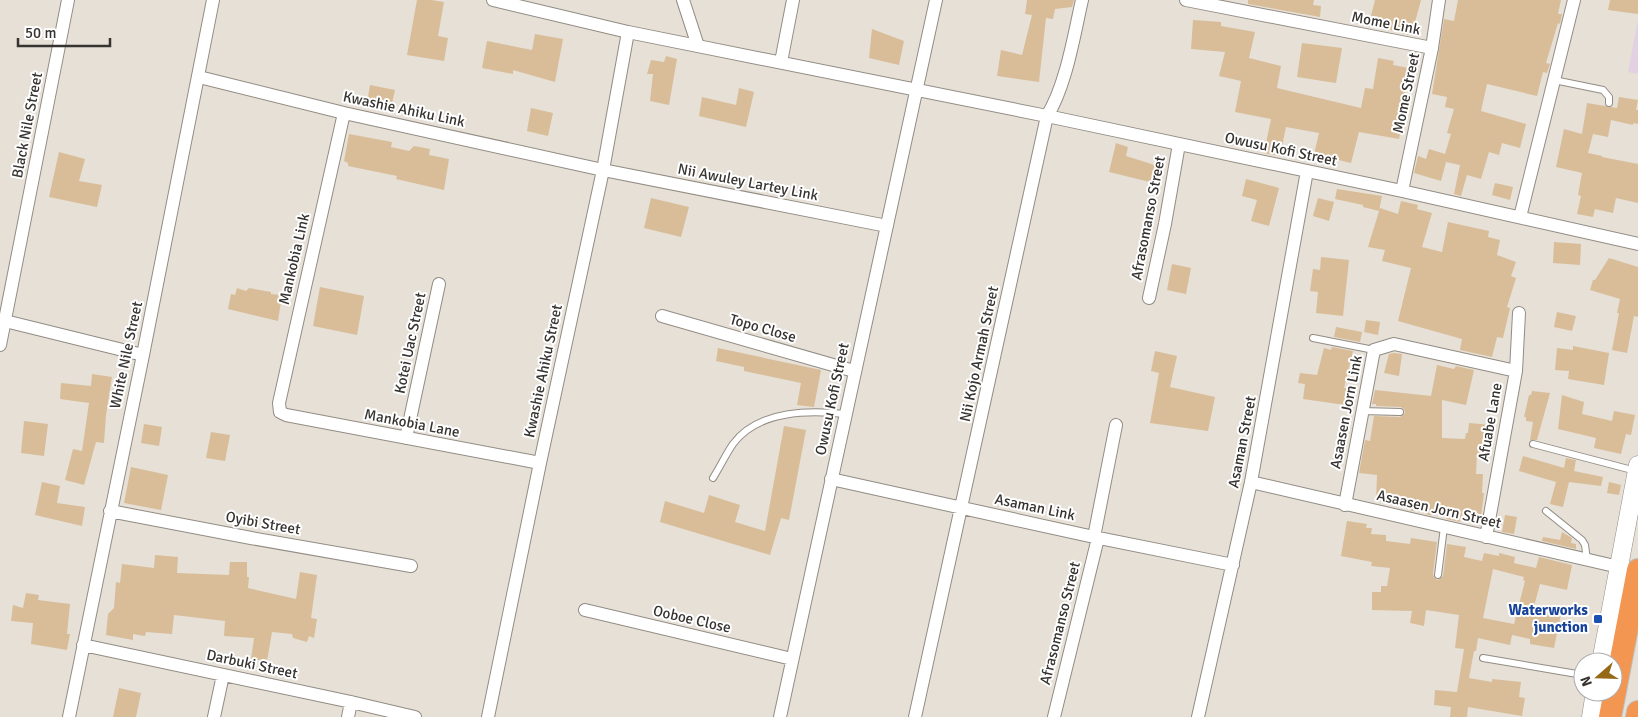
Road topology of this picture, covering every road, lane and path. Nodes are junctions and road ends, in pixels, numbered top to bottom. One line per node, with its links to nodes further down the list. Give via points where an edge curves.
1 (68, 0): 32 (street, Black Nile Street)
2 (213, 0): 15 (street, White Nile Street)
3 (684, 0): 12 (street)
4 (793, 0): 14 (street)
5 (936, 0): 17 (street, Owusu Kofi Street)
6 (1082, 0): 20 (street, Nii Kojo Armah Street, via 1055,104)
7 (1186, 0): 13 (street, Mome Link)
8 (1439, 0): 13 (street, Mome Street)
9 (1574, 0): 16 (street)
10 (501, 1): 11 (street, Owusu Kofi Street)
11 (628, 32): 12 (street, Owusu Kofi Street); 22 (street, Kwashie Ahiku Street)
12 (698, 46): 14 (street, Owusu Kofi Street)
13 (1432, 48): 24 (street, Mome Street)
14 (781, 62): 17 (street, Owusu Kofi Street)
15 (199, 77): 19 (street, Kwashie Ahiku Link); 36 (street, White Nile Street)
16 (1554, 80): 18 (lane, via 1603,90); 25 (street)
17 (917, 89): 20 (street, Owusu Kofi Street); 26 (street, Owusu Kofi Street)
18 (1609, 103)
19 (344, 113): 22 (street, Kwashie Ahiku Link); 40 (street, Mankobia Link, via 279,403)
20 (1047, 116): 21 (street, Owusu Kofi Street); 52 (street, Nii Kojo Armah Street)
21 (1179, 144): 23 (street, Owusu Kofi Street); 29 (street, Afrasomanso Street)
22 (603, 170): 26 (street, Nii Awuley Lartey Link); 46 (street, Kwashie Ahiku Street)
23 (1307, 171): 24 (street, Owusu Kofi Street); 50 (street, Asaman Street)
24 (1402, 191): 25 (street, Owusu Kofi Street)
25 (1520, 217): 27 (street, Owusu Kofi Street)
26 (887, 226): 37 (street, Owusu Kofi Street)
27 (1638, 244)
28 (439, 284): 44 (street, Kotei Uac Street)
29 (1150, 298)
30 (1519, 312): 38 (street, Afuabe Lane)
31 (662, 316): 37 (street, Topo Close)
32 (5, 321): 34 (street, Black Nile Street); 36 (street)
33 (1313, 338): 35 (lane)
34 (0, 345)
35 (1374, 350): 38 (street, Asaasen Jorn Link, via 1394,344); 39 (street, Asaasen Jorn Link)
36 (143, 355): 53 (street, White Nile Street)
37 (854, 371): 42 (street, Owusu Kofi Street)
38 (1516, 371): 57 (street, Afuabe Lane)
39 (1362, 411): 41 (lane); 51 (street, Asaasen Jorn Link)
40 (280, 412): 44 (street, Mankobia Lane)
41 (1400, 412)
42 (845, 414): 48 (lane, via 782,415 756,424 734,444); 49 (street, Owusu Kofi Street)
43 (1116, 425): 56 (street, Afrasomanso Street)
44 (406, 438): 46 (street, Mankobia Lane)
45 (1533, 444): 47 (lane)
46 (540, 463): 77 (street, Kwashie Ahiku Street)
47 (1637, 469): 61 (street)
48 (714, 478)
49 (831, 479): 52 (street, Asaman Link); 67 (street, Owusu Kofi Street)
50 (1251, 482): 51 (street, Asaasen Jorn Street); 59 (street, Asaman Street)
51 (1345, 505): 55 (street, Asaasen Jorn Street)
52 (962, 508): 56 (street, Asaman Link); 79 (street, Nii Kojo Armah Street)
53 (110, 511): 60 (street, Oyibi Street); 64 (street, White Nile Street)
54 (1546, 512): 58 (lane, via 1582,540)
55 (1444, 527): 57 (street, Asaasen Jorn Street); 62 (lane)
56 (1096, 537): 59 (street, Asaman Link); 80 (street, Afrasomanso Street)
57 (1486, 537): 58 (street, Asaasen Jorn Street)
58 (1587, 560): 61 (street, Asaasen Jorn Street)
59 (1233, 565): 81 (street, Asaman Street)
60 (411, 566)
61 (1628, 568): 65 (street); 83 (highway)
62 (1438, 575)
63 (585, 610): 67 (street, Ooboe Close)
64 (83, 645): 69 (street, Darbuki Street); 73 (street, White Nile Street)
65 (1604, 652)
66 (1483, 658): 68 (lane)
67 (792, 659): 78 (street, Owusu Kofi Street)
68 (1573, 673)
69 (223, 675): 70 (street, Darbuki Street); 74 (street)
70 (351, 702): 75 (street); 76 (street, Darbuki Street)
71 (1594, 702): 82 (street)
72 (1638, 712): 84 (highway)
73 (68, 717)
74 (214, 717)
75 (348, 717)
76 (414, 717)
77 (488, 717)
78 (780, 717)
79 (916, 717)
80 (1054, 717)
81 (1198, 717)
82 (1591, 717)
83 (1610, 717)
84 (1637, 717)

